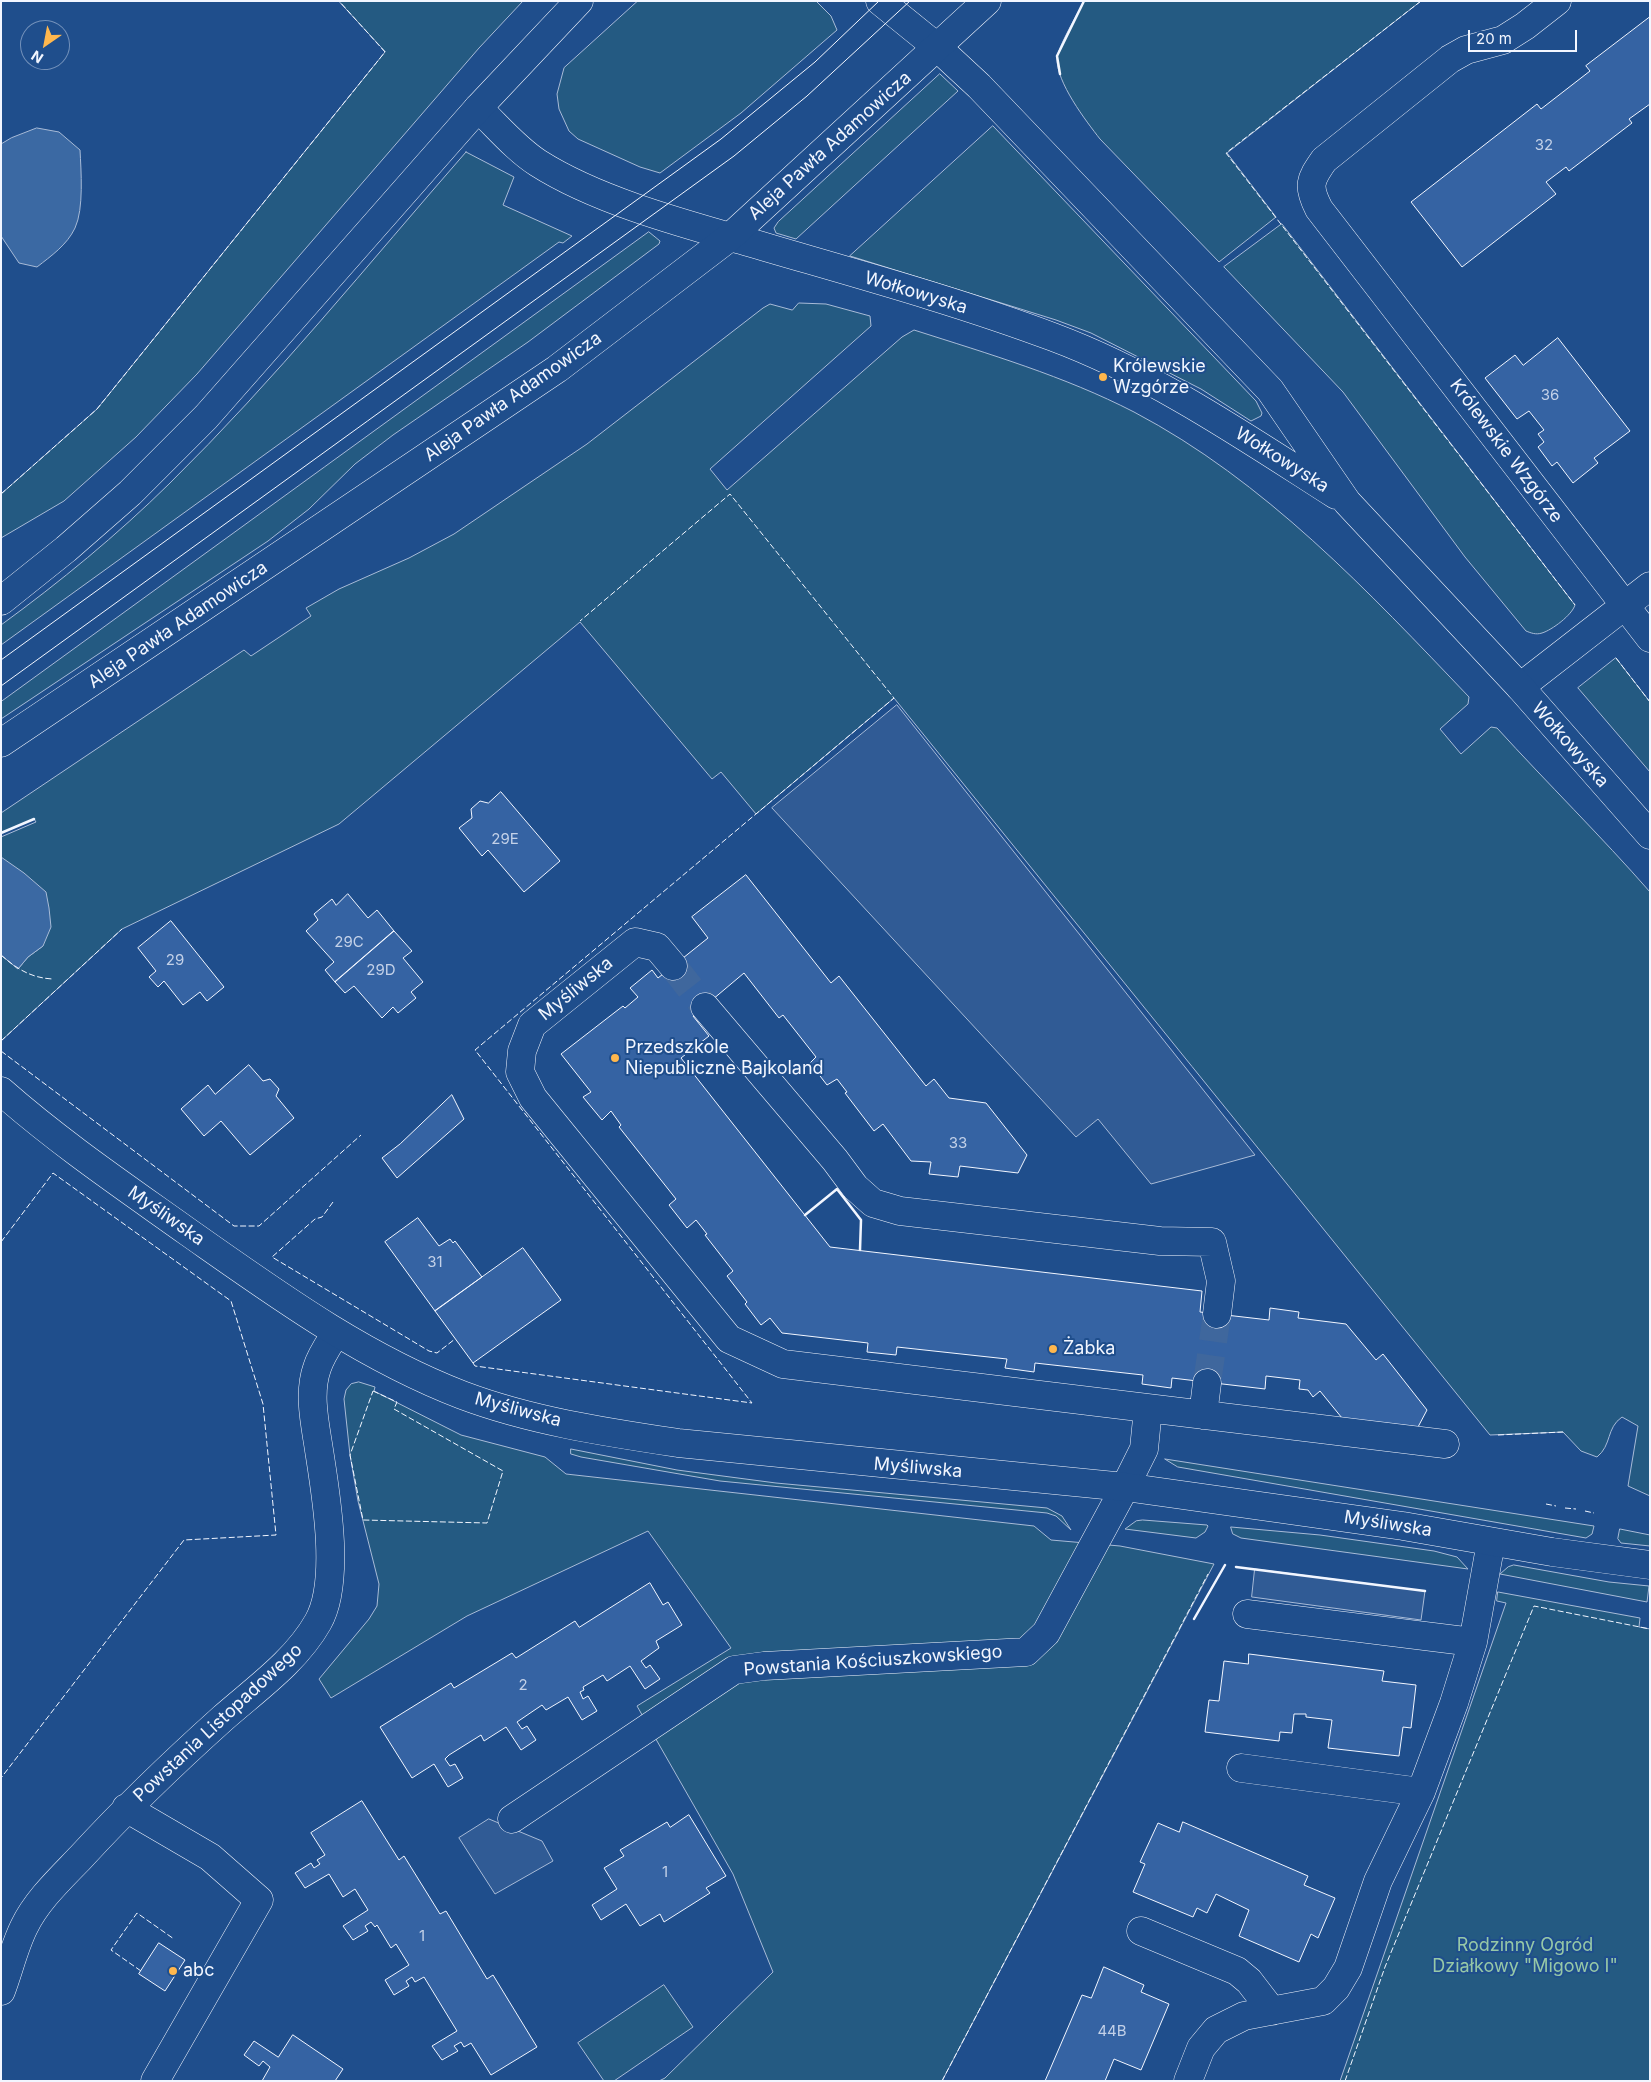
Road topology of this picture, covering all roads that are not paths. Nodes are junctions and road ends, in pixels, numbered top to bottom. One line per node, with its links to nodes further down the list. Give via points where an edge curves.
1 (579, 1): 6 (street)
2 (880, 1): 5 (street, Wołkowyska)
3 (987, 1): 5 (street, Aleja Pawła Adamowicza)
4 (1556, 1): 11 (street, Królewskie Wzgórze, via 1503,40 1466,50 1450,59 1324,160 1311,182 1311,194 1319,209)
5 (938, 48): 7 (street, Aleja Pawła Adamowicza); 8 (street, Wołkowyska, via 1017,125 1270,390)
6 (478, 108): 7 (street, Wołkowyska, via 536,162 568,179 654,214); 10 (street, via 206,418 130,493)
7 (730, 237): 8 (street, Wołkowyska, via 1054,337 1113,362 1178,396); 14 (street, Aleja Pawła Adamowicza, via 557,369)
8 (1347, 502): 13 (street, Wołkowyska)
9 (1650, 586): 11 (street)
10 (1, 600)
11 (1624, 606): 12 (street, Królewskie Wzgórze); 13 (street)
12 (1650, 638)
13 (1520, 687): 15 (street, Wołkowyska)
14 (1, 743)
15 (1650, 835)
16 (673, 966): 22 (street, Myśliwska, via 657,947 635,942 532,1025 522,1051 520,1072 533,1098 728,1339 782,1364)
17 (705, 1007): 19 (street, via 855,1187 872,1202 900,1211 1160,1242 1212,1242 1221,1281)
18 (1, 1091): 20 (street, Myśliwska, via 122,1185)
19 (1217, 1314)
20 (336, 1333): 25 (street, Myśliwska, via 403,1370 462,1395 512,1412 604,1432 741,1450); 32 (street, Powstania Listopadowego, via 317,1367 313,1386 312,1410 326,1491 330,1560 328,1593 319,1620 285,1663)
21 (1207, 1383): 23 (street)
22 (1148, 1409): 23 (street, Myśliwska); 25 (street, via 1144,1449)
23 (1203, 1415): 24 (street, Myśliwska)
24 (1445, 1444)
25 (1125, 1487): 26 (street, Myśliwska, via 1403,1526); 33 (street, Powstania Kościuszkowskiego, via 1046,1633 1026,1652 774,1665 734,1670)
26 (1491, 1542): 27 (street, Myśliwska); 29 (street)
27 (1650, 1565)
28 (1248, 1614): 29 (street)
29 (1473, 1642): 31 (street)
30 (1241, 1768): 31 (street)
31 (1420, 1792): 36 (street, via 1378,1881 1348,1968 1336,1988 1323,2001)
32 (126, 1808): 35 (street, Powstania Listopadowego, via 33,1912 24,1927); 37 (street, via 210,1857 259,1900)
33 (512, 1819)
34 (1141, 1931): 36 (street, via 1237,1971 1249,1980)
35 (1, 1991)
36 (1272, 2011): 38 (street, via 1244,2016 1216,2030 1201,2048)
37 (155, 2081)
38 (1188, 2081)

